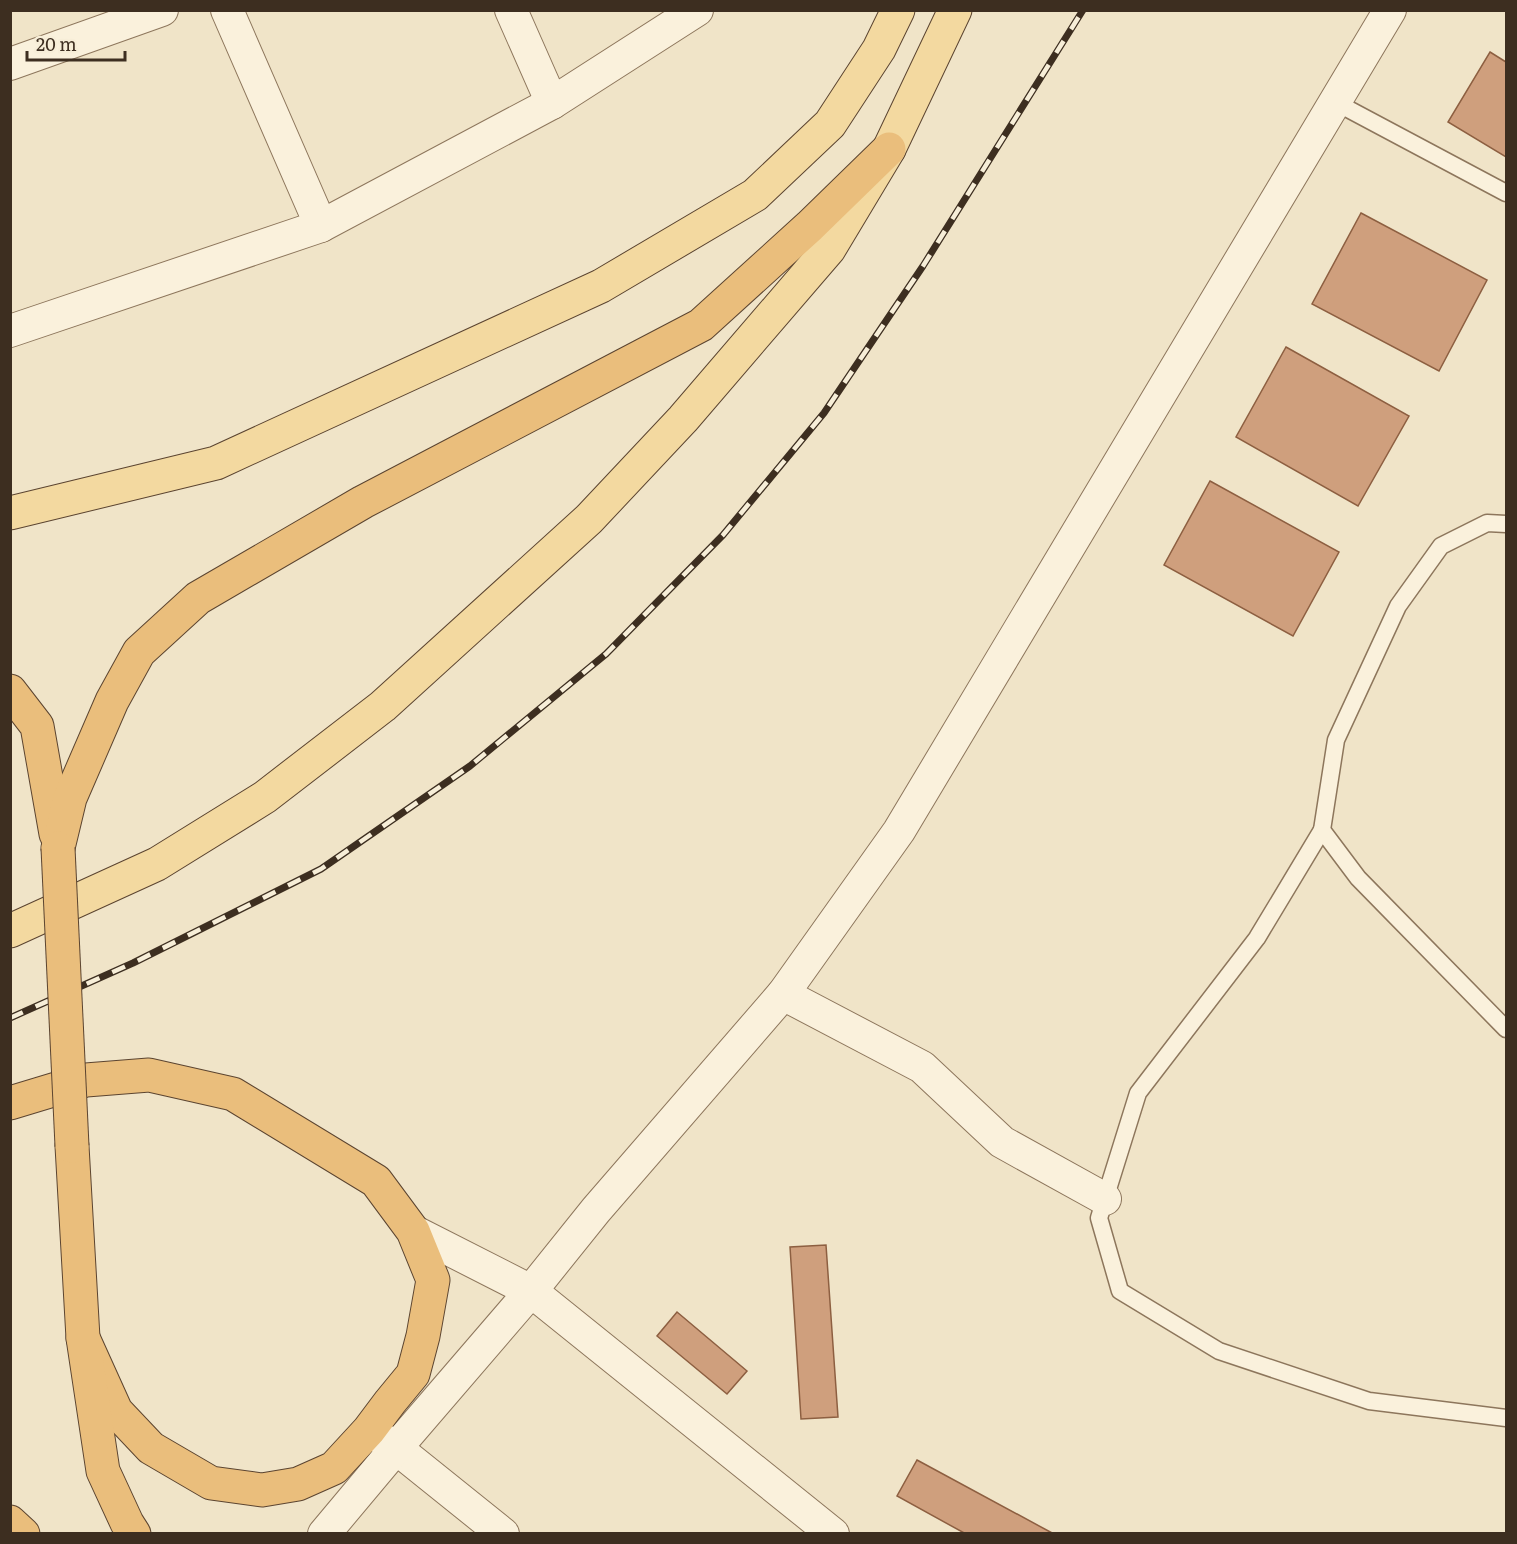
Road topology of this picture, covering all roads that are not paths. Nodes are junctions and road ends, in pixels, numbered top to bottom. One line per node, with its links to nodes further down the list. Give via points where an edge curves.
1 (162, 10): 8 (street)
2 (227, 10): 13 (street)
3 (511, 10): 10 (street)
4 (697, 10): 10 (street)
5 (898, 10): 15 (main road, via 879,49 830,124 755,195 601,286 216,463)
6 (955, 10): 11 (main road)
7 (1390, 10): 9 (street)
8 (10, 64)
9 (1335, 102): 12 (lane); 21 (street, via 899,831)
10 (552, 103): 13 (street)
11 (889, 149): 19 (highway, via 701,325 363,502 198,598 139,652 112,701 70,798); 20 (main road, via 829,249 683,419 589,519 383,706 265,797 158,864)
12 (1506, 193)
13 (321, 226): 14 (street)
14 (10, 331)
15 (10, 513)
16 (1506, 524): 18 (lane, via 1486,523 1442,546 1398,606 1336,740)
17 (10, 691): 19 (highway, via 37,726)
18 (1322, 830): 22 (lane, via 1358,878); 24 (lane, via 1257,938 1138,1093)
19 (58, 848): 27 (highway, bridge)
20 (10, 931)
21 (783, 994): 24 (street, via 922,1067 1002,1142); 26 (street)
22 (1506, 1029)
23 (10, 1103): 25 (highway, via 86,1080 149,1075 233,1094 376,1181)
24 (1105, 1198): 28 (lane, via 1099,1218 1120,1291 1219,1351 1369,1401)
25 (413, 1231): 26 (street); 29 (highway, via 433,1280 413,1374 390,1402)
26 (531, 1291): 29 (street); 35 (street)
27 (83, 1338): 29 (highway, via 116,1411 151,1448 211,1483 262,1490 298,1484); 32 (highway, via 103,1471)
28 (1506, 1418)
29 (382, 1439): 33 (street); 34 (street)
30 (10, 1522): 31 (highway)
31 (23, 1533)
32 (134, 1533)
33 (324, 1533)
34 (503, 1533)
35 (833, 1533)

